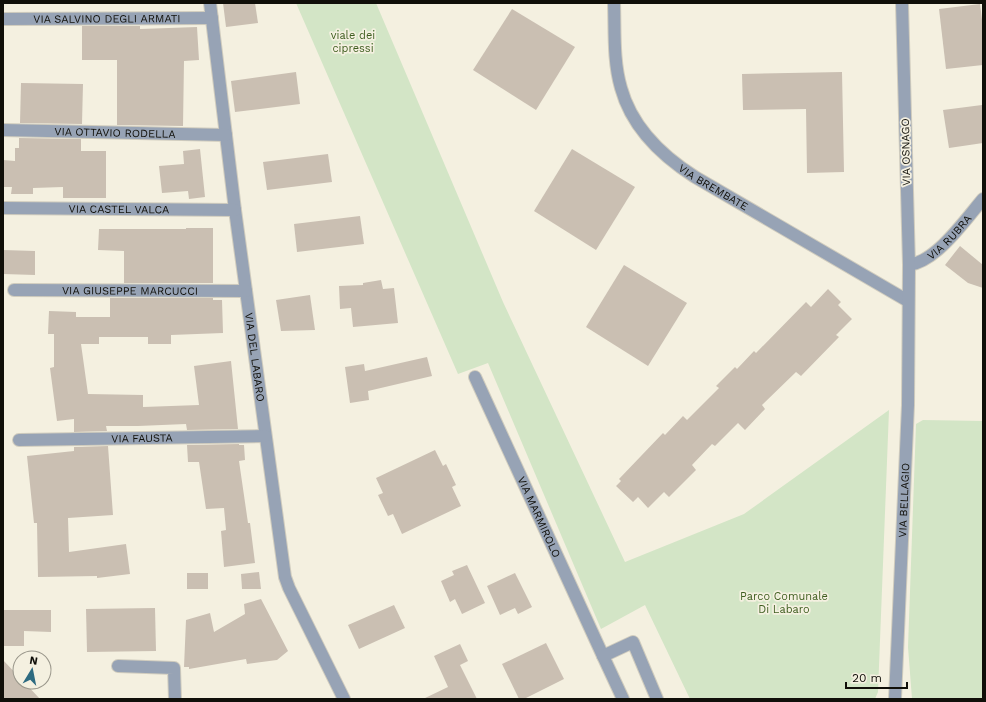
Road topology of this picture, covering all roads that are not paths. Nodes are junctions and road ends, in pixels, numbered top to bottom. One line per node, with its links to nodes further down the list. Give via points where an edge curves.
1 (210, 3): 4 (street, VIA DEL LABARO)
2 (614, 3): 14 (street, VIA BREMBATE, via 620,88 635,120 654,144 695,177)
3 (902, 3): 11 (street, VIA OSNAGO)
4 (212, 18): 5 (street, VIA SALVINO DEGLI ARMATI); 7 (street, VIA DEL LABARO)
5 (3, 19)
6 (3, 130): 7 (street, VIA OTTAVIO RODELLA)
7 (226, 135): 10 (street, VIA DEL LABARO)
8 (983, 199): 11 (street, VIA RUBRA, via 936,252)
9 (3, 208): 10 (street, VIA CASTEL VALCA)
10 (235, 210): 13 (street, VIA DEL LABARO)
11 (909, 265): 14 (street, VIA OSNAGO)
12 (14, 290): 13 (street, VIA GIUSEPPE MARCUCCI)
13 (246, 291): 16 (street, VIA DEL LABARO)
14 (908, 301): 24 (street, VIA BELLAGIO, via 908,405)
15 (475, 377): 18 (street, VIA MARMIROLO)
16 (265, 436): 17 (street, VIA FAUSTA); 21 (street, VIA DEL LABARO, via 285,577)
17 (19, 440)
18 (603, 656): 22 (street, VIA MARMIROLO); 23 (street, via 633,642)
19 (118, 666): 20 (street, via 174,668)
20 (174, 699)
21 (344, 699)
22 (623, 699)
23 (657, 699)
24 (895, 699)

